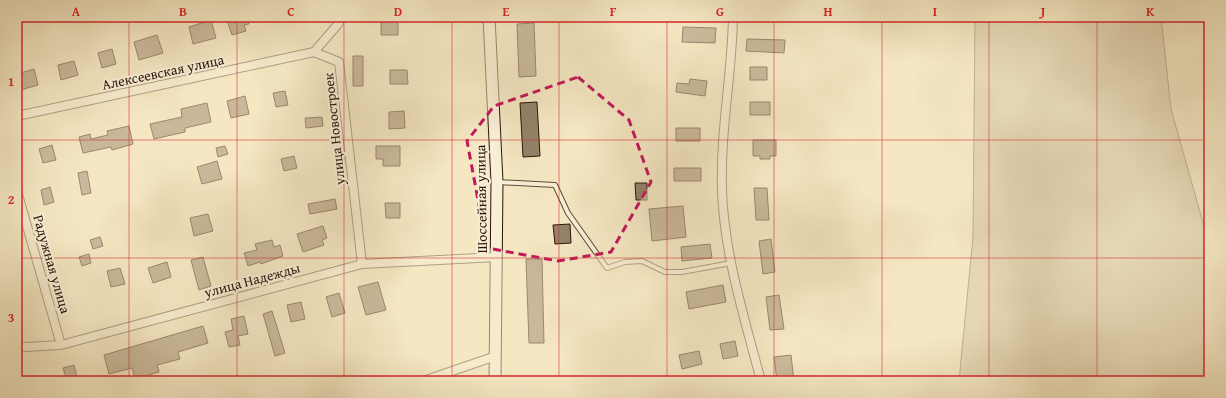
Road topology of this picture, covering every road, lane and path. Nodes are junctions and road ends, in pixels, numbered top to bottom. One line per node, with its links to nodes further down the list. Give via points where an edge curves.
1 (339, 17): 4 (street, via 339,23)
2 (489, 17): 6 (main road, Шоссейная улица)
3 (733, 17): 9 (street, via 722,191)
4 (314, 52): 5 (street, Алексеевская улица); 10 (street, улица Новостроек, via 339,62)
5 (17, 116)
6 (497, 182): 8 (main road, Шоссейная улица); 9 (lane, via 555,185 568,213 606,268 625,262 642,261 665,272 682,272)
7 (17, 191): 12 (street, Радужная улица)
8 (497, 257): 10 (street, улица Надежды); 13 (main road, Шоссейная улица)
9 (731, 263): 16 (street)
10 (362, 264): 12 (street, улица Надежды)
11 (17, 345): 12 (street, улица Надежды)
12 (61, 345)
13 (496, 356): 14 (street); 15 (main road, Шоссейная улица)
14 (423, 381)
15 (495, 381)
16 (761, 381)

